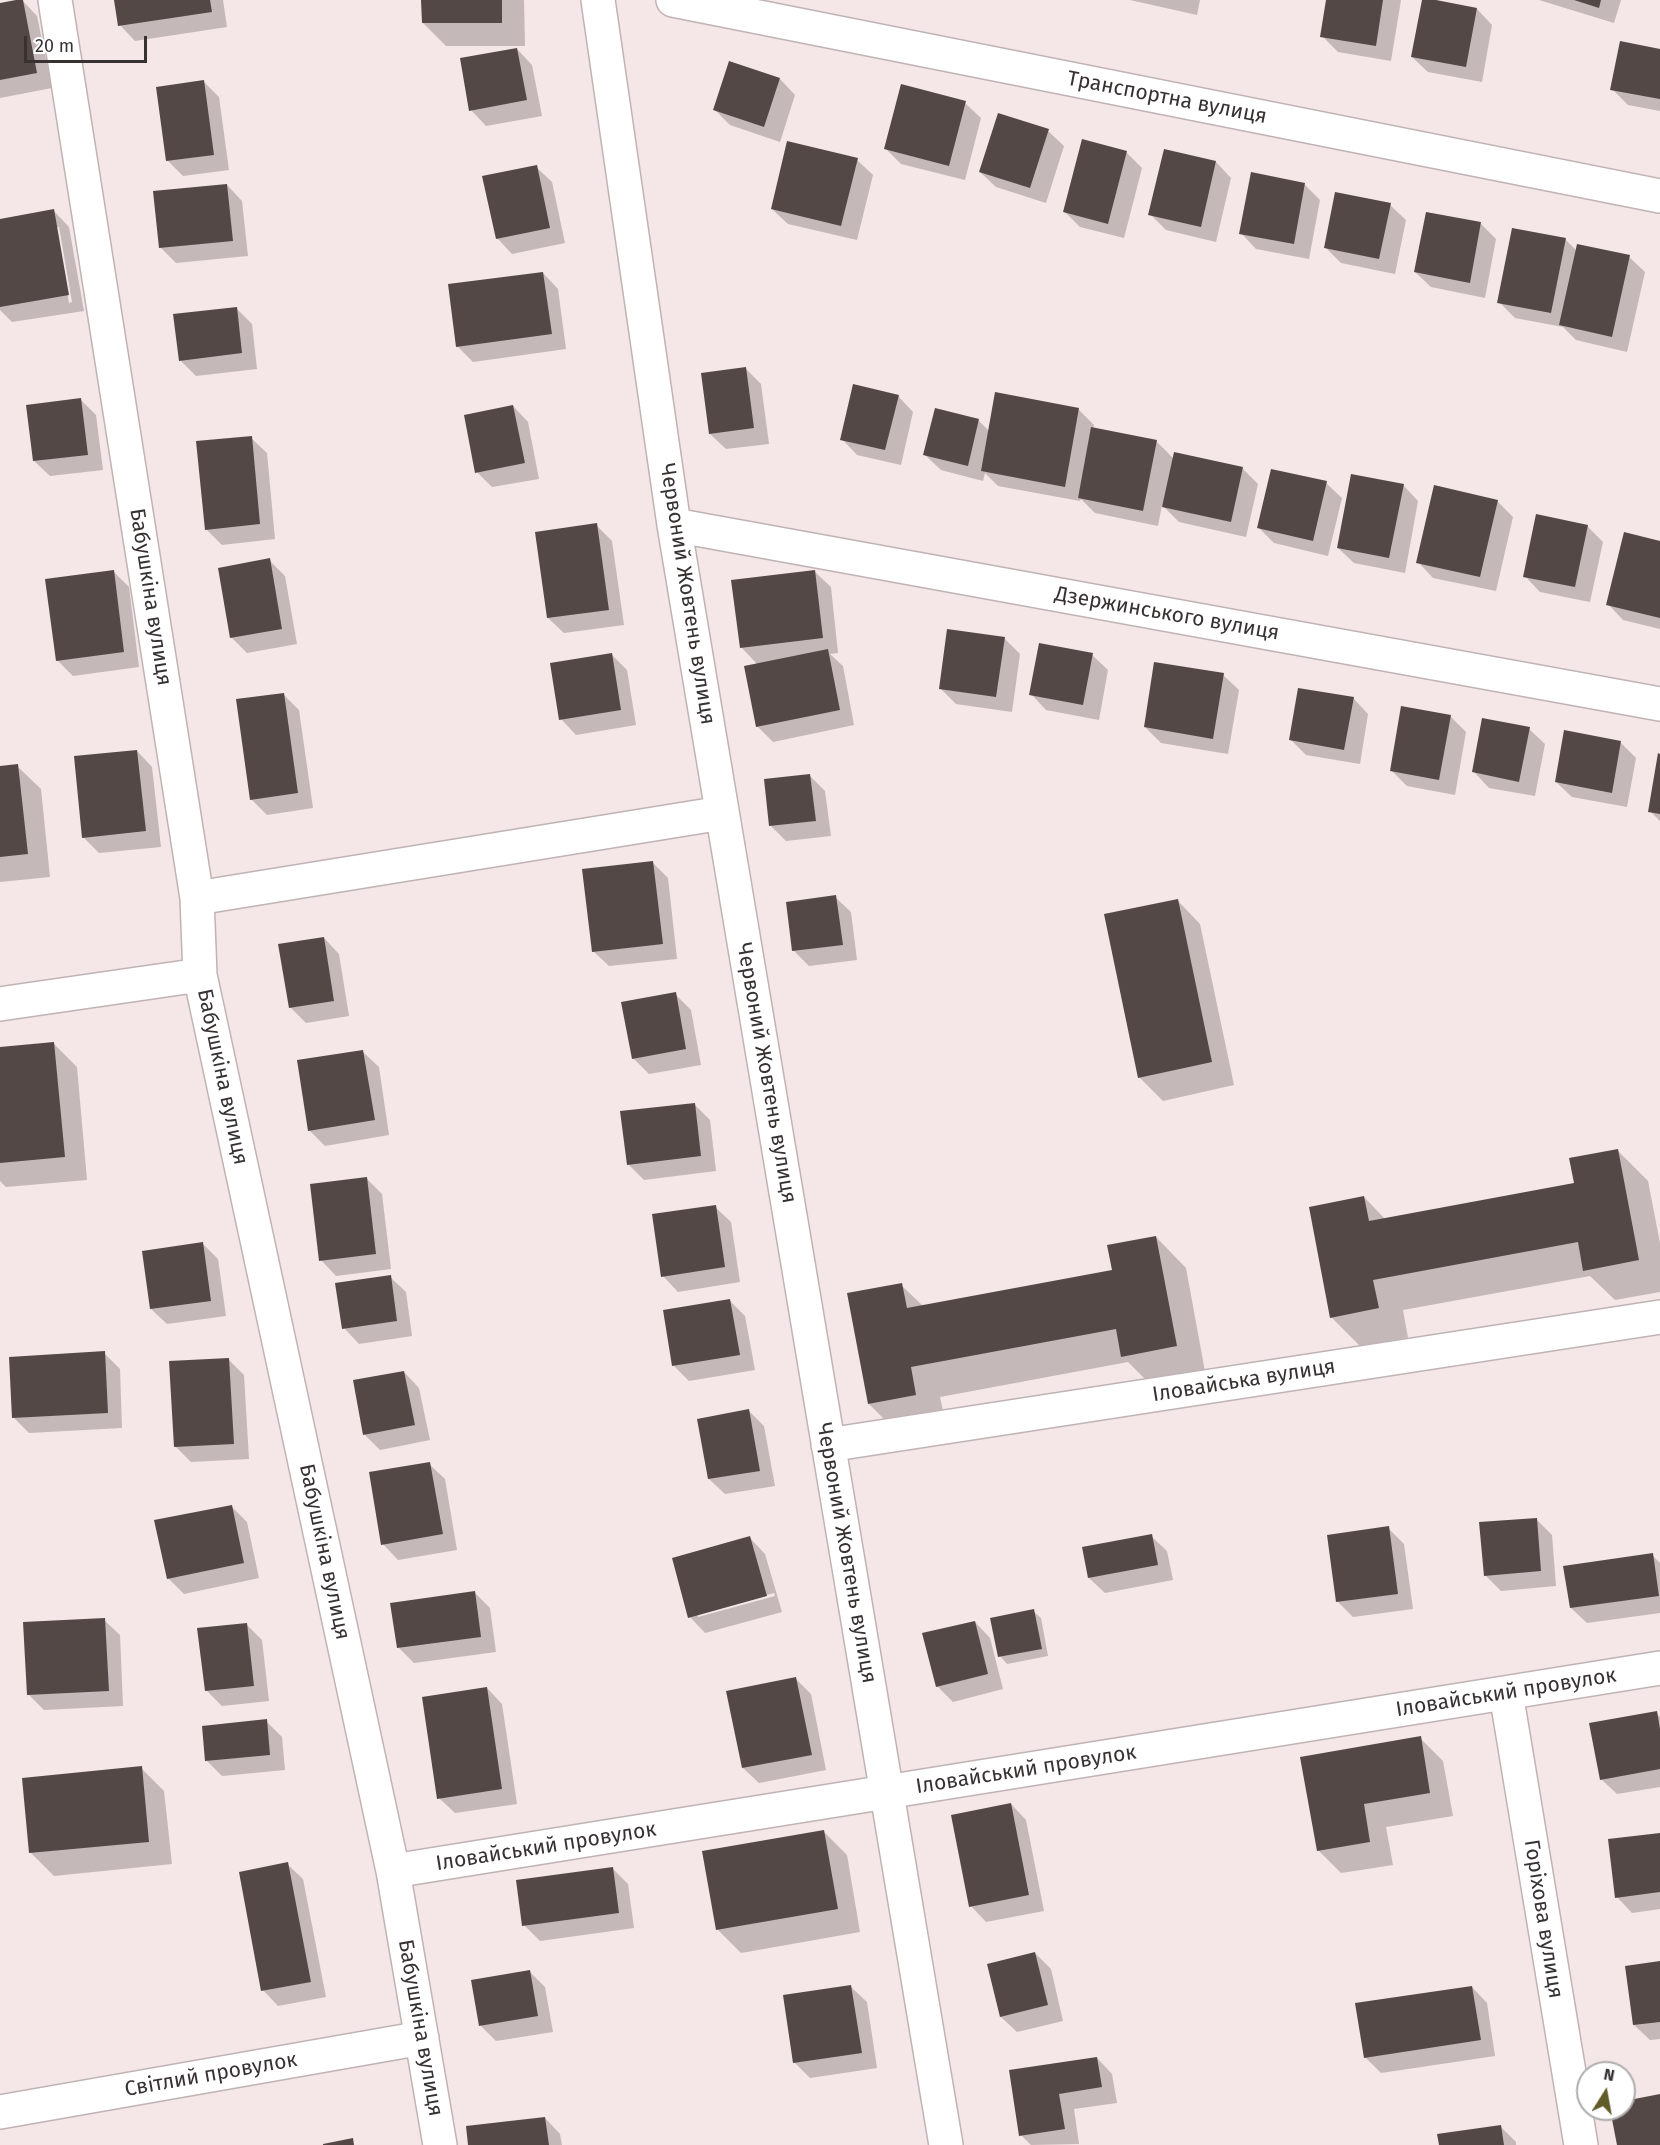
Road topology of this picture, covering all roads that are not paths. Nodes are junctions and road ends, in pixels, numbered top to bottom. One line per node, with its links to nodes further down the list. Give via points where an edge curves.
1 (55, 0): 8 (street, Бабушкіна вулиця)
2 (598, 0): 5 (street, Червоний Жовтень вулиця)
3 (673, 0): 4 (street, Транспортна вулиця)
4 (1660, 196)
5 (674, 525): 6 (street, Дзержинського вулиця); 7 (street, Червоний Жовтень вулиця)
6 (1660, 704)
7 (723, 813): 8 (street); 12 (street, Червоний Жовтень вулиця)
8 (197, 898): 9 (street, Бабушкіна вулиця)
9 (200, 975): 10 (street); 16 (street, Бабушкіна вулиця)
10 (0, 1004)
11 (1660, 1317): 12 (street, Іловайська вулиця)
12 (828, 1445): 15 (street, Червоний Жовтень вулиця)
13 (1660, 1668): 14 (street, Іловайський провулок)
14 (1506, 1693): 15 (street, Іловайський провулок); 21 (street, Горіхова вулиця)
15 (887, 1792): 16 (street, Іловайський провулок); 20 (street, Червоний Жовтень вулиця)
16 (393, 1871): 17 (street, Бабушкіна вулиця)
17 (422, 2038): 18 (street, Світлий провулок); 19 (street, Бабушкіна вулиця)
18 (0, 2112)
19 (440, 2145)
20 (946, 2145)
21 (1581, 2145)

